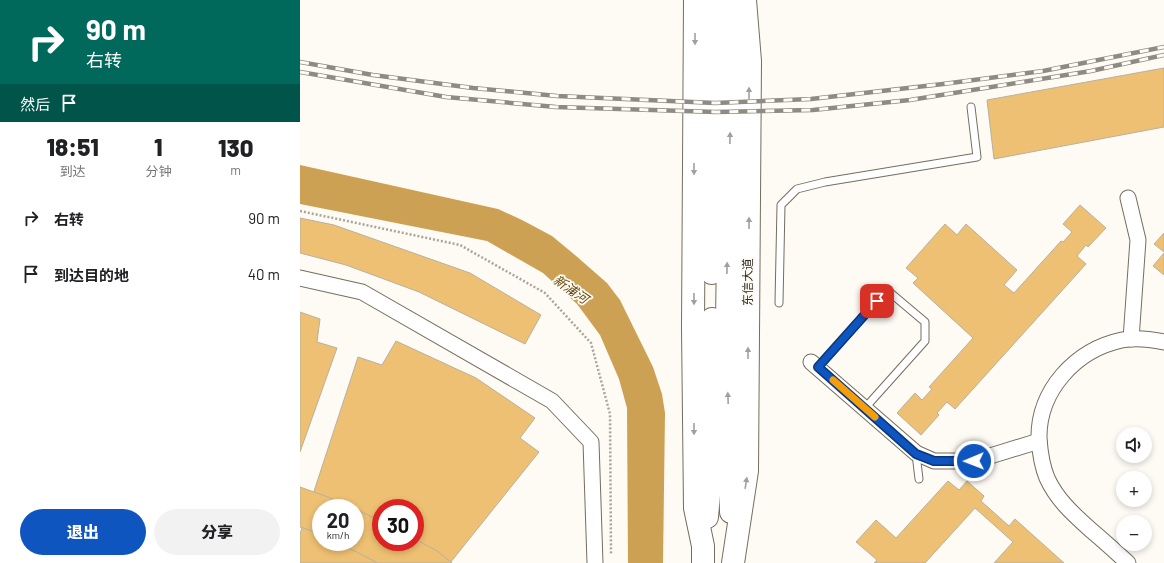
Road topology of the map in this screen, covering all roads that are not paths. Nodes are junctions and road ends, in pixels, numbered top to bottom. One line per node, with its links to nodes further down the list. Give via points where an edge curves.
1 (695, 0): 16 (main road, one-way to 16, via 695,508)
2 (712, 0): 16 (main road, via 714,65 710,483)
3 (732, 0): 18 (main road, 东信大道, one-way to 3, via 726,319)
4 (745, 0): 18 (main road, 东信大道, one-way to 4, via 747,471 750,61)
5 (971, 107): 8 (lane, via 977,158 825,182 797,189 781,205)
6 (1128, 198): 9 (street, via 1138,240)
7 (300, 278): 17 (street, via 362,292 552,401 591,442)
8 (779, 303)
9 (1131, 339): 10 (street); 13 (street, via 1094,349 1060,378 1045,404 1041,418)
10 (1164, 342)
11 (815, 365): 12 (street); 12 (lane, via 887,290 925,322 925,341)
12 (865, 408): 14 (street)
13 (1040, 441): 14 (street, via 974,461 934,461); 19 (street, via 1039,448 1046,477 1062,503)
14 (916, 454): 15 (lane)
15 (919, 479)
16 (703, 554)
17 (595, 563)
18 (733, 563)
19 (1128, 563)

